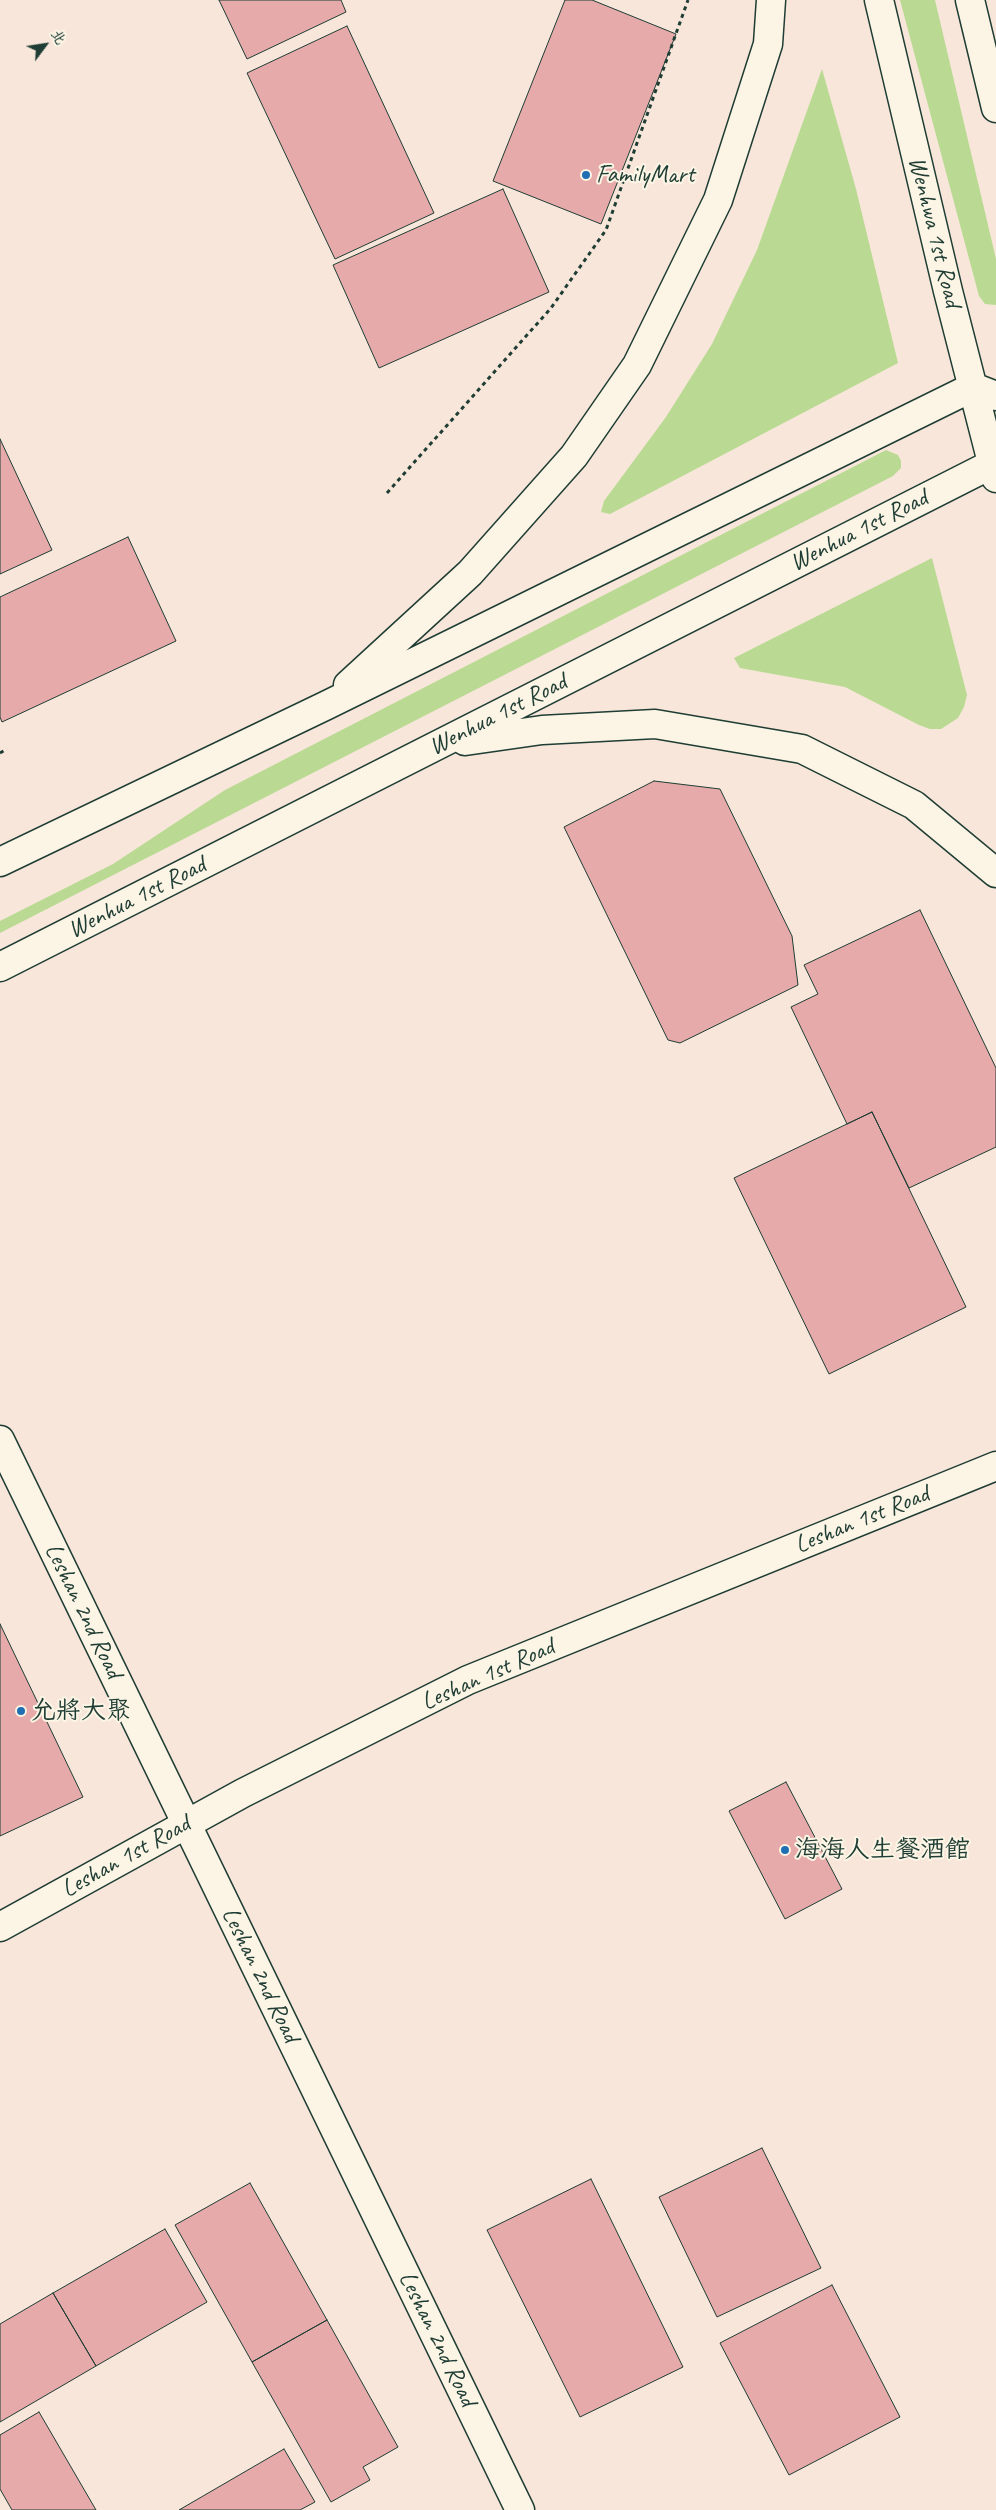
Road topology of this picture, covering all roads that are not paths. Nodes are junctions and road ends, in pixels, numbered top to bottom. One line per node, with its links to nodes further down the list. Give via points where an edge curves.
1 (771, 0): 7 (street, via 768,44 718,200 637,365 574,456 470,573)
2 (879, 0): 5 (street, Wenhwa 1st Road)
3 (970, 0): 4 (street)
4 (996, 108)
5 (984, 392): 6 (street, Wenhwa 1st Road); 7 (street)
6 (995, 468): 8 (street, Wenhua 1st Road)
7 (325, 706): 9 (street)
8 (441, 744): 10 (street, via 542,730 655,724 802,749 914,805); 11 (street, Wenhua 1st Road)
9 (0, 862)
10 (996, 872)
11 (0, 967)
12 (0, 1440): 14 (street, Leshan 2nd Road)
13 (996, 1466): 14 (street, Leshan 1st Road, via 468,1680)
14 (186, 1824): 15 (street, Leshan 1st Road); 16 (street, Leshan 2nd Road)
15 (0, 1927)
16 (520, 2510)

